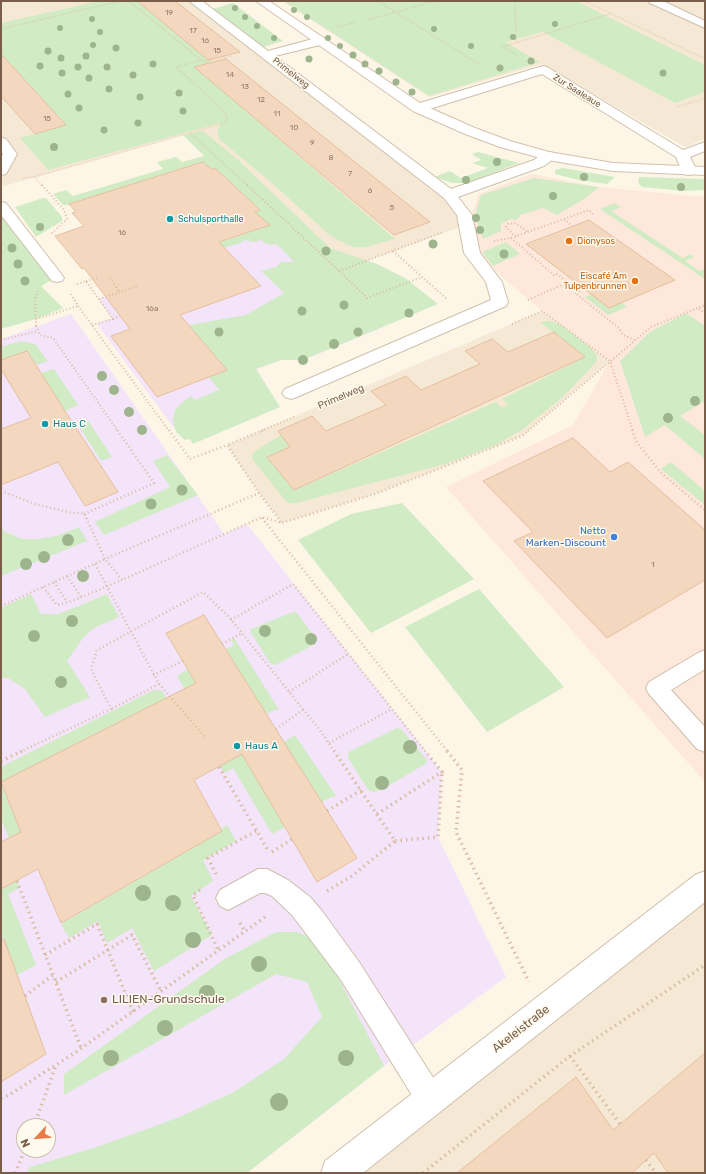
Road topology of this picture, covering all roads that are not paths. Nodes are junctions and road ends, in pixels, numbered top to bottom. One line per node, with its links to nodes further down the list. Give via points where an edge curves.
1 (195, 1): 6 (street, Primelweg)
2 (262, 1): 5 (street)
3 (654, 1): 4 (street)
4 (705, 25)
5 (320, 41): 6 (street, Primelweg); 7 (street)
6 (267, 55): 15 (street, Primelweg)
7 (418, 108): 10 (street, Zur Saaleaue, via 543,70); 11 (street, via 505,144)
8 (1, 142): 12 (street, via 10,154)
9 (705, 146): 10 (street)
10 (682, 155): 13 (street)
11 (548, 156): 13 (street, via 613,168); 15 (street)
12 (1, 171)
13 (688, 171): 14 (street)
14 (705, 171)
15 (449, 195): 18 (street, Primelweg, via 464,216 472,253 494,282 500,302)
16 (1, 206): 17 (lane)
17 (57, 278)
18 (291, 393)
19 (705, 659): 20 (lane, via 656,688)
20 (705, 742)
21 (705, 885): 23 (street, Akeleistraße)
22 (228, 898): 23 (lane, via 258,881 267,881 280,888 301,906 350,971)
23 (431, 1100): 24 (street, Akeleistraße)
24 (337, 1173)

